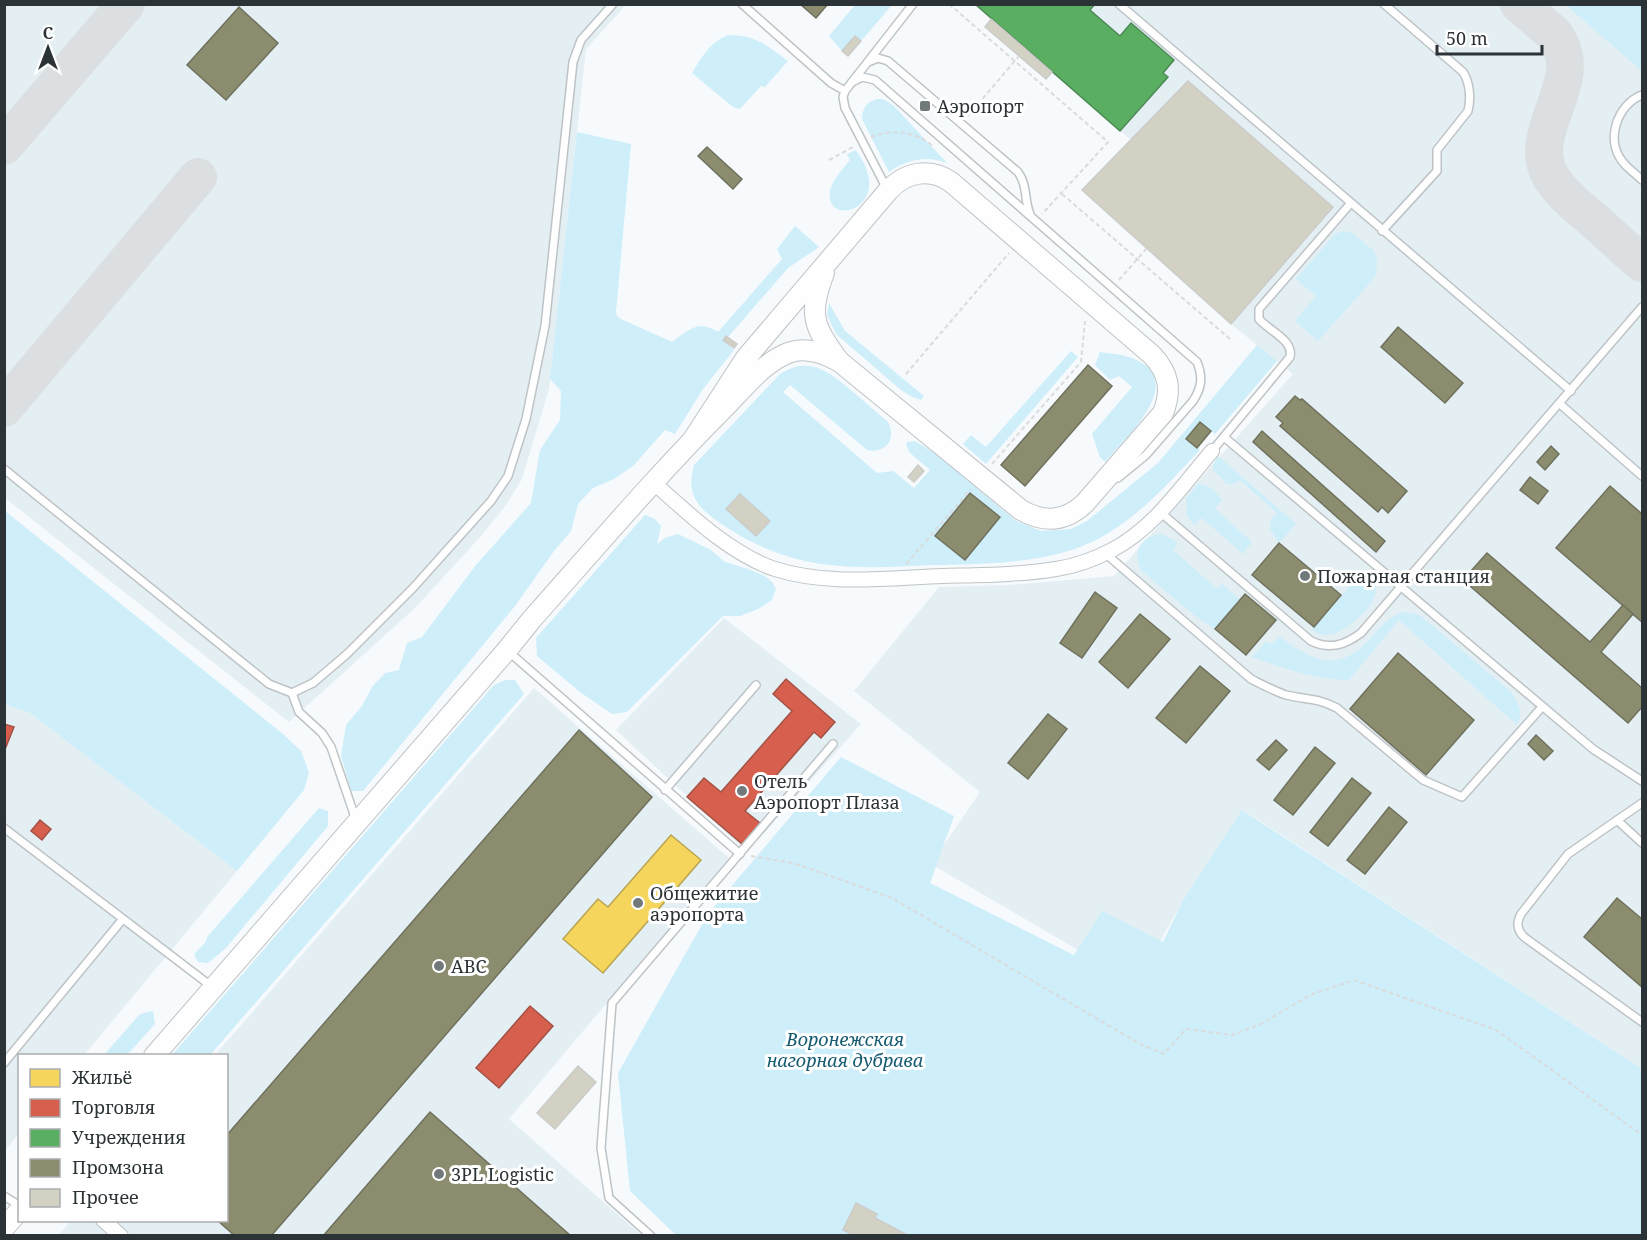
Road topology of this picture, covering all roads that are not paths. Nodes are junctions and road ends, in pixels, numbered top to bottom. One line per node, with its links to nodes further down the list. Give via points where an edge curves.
1 (613, 4): 32 (lane, via 581,40 573,62 545,326 526,419 508,476 473,522 397,605 314,683)
2 (742, 4): 8 (lane)
3 (913, 4): 6 (lane)
4 (1119, 4): 12 (lane)
5 (1384, 4): 14 (lane, via 1463,72 1468,81 1469,106 1437,150 1437,171)
6 (868, 62): 7 (lane); 13 (lane, via 878,58 888,61 1018,172 1025,187 1027,208)
7 (852, 82): 8 (lane); 13 (lane, via 862,76 875,80)
8 (845, 91): 11 (lane, via 843,103)
9 (1642, 94): 10 (lane, via 1622,111 1614,128 1621,160)
10 (1642, 180)
11 (888, 191): 15 (main road); 26 (main road, via 914,174 936,174 951,182 1160,364 1166,375 1168,396 1162,413)
12 (1350, 204): 14 (lane); 20 (lane, via 1259,309 1259,319 1288,345 1291,354)
13 (1035, 220): 26 (lane, via 1190,354 1201,372 1199,392 1146,455)
14 (1382, 231): 18 (lane)
15 (828, 262): 17 (main road, via 814,301 815,317 820,333); 21 (main road, via 746,358)
16 (1642, 307): 18 (lane)
17 (840, 362): 21 (main road, via 824,353 804,350 778,357); 26 (main road, via 1020,510 1042,519 1064,518)
18 (1571, 391): 19 (lane)
19 (1560, 404): 24 (lane); 29 (lane)
20 (1224, 437): 22 (lane); 29 (lane)
21 (694, 438): 25 (main road)
22 (1212, 452): 27 (street)
23 (4, 469): 32 (lane, via 268,684)
24 (1642, 476)
25 (654, 483): 28 (street, via 720,538 762,564 794,574 854,579 1027,572 1058,569); 30 (main road)
26 (1085, 503)
27 (1160, 512): 28 (street); 29 (lane, via 1320,645 1354,639)
28 (1105, 553): 33 (lane, via 1251,679 1269,689 1322,700 1337,708 1423,780 1462,797)
29 (1401, 585): 33 (lane)
30 (507, 650): 36 (lane); 39 (main road)
31 (756, 685): 36 (lane)
32 (292, 693): 39 (lane, via 299,712 331,747)
33 (1542, 707): 35 (lane, via 1593,749)
34 (833, 744): 42 (lane)
35 (1642, 781)
36 (665, 790): 42 (lane)
37 (1642, 803): 38 (lane)
38 (1617, 820): 41 (lane); 45 (lane, via 1568,854 1521,914 1518,928 1524,937)
39 (357, 823): 44 (main road)
40 (4, 828): 43 (lane)
41 (1642, 843)
42 (740, 854): 54 (lane, via 612,1003 601,1148 609,1198)
43 (122, 920): 44 (lane); 47 (lane)
44 (213, 988): 46 (main road)
45 (1642, 1022)
46 (156, 1054)
47 (4, 1063)
48 (4, 1196): 49 (lane)
49 (18, 1205)
50 (18, 1212): 52 (main road)
51 (105, 1222): 53 (street)
52 (4, 1228)
53 (120, 1235)
54 (651, 1236)

